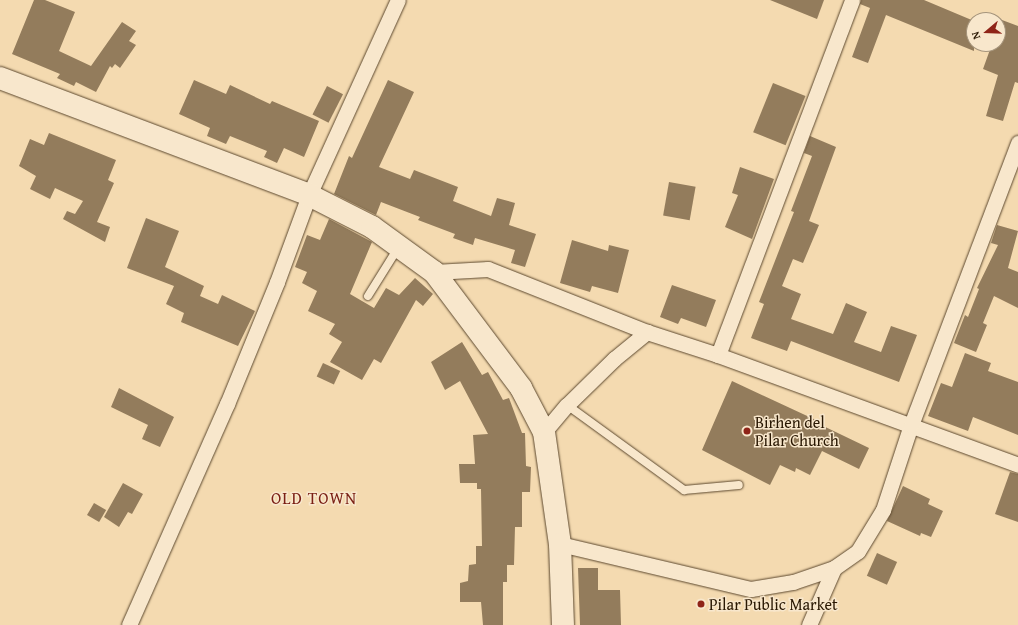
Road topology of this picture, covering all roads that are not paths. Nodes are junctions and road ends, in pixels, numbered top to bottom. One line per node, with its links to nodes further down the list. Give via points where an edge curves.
1 (398, 0): 5 (street)
2 (852, 0): 10 (street)
3 (0, 78): 5 (main road)
4 (1018, 143): 12 (street)
5 (309, 195): 6 (main road, via 372,227); 18 (street, via 227,404)
6 (399, 245): 7 (main road); 8 (lane)
7 (434, 272): 9 (street, via 488,269); 13 (main road, via 521,388)
8 (368, 296)
9 (648, 332): 10 (street); 11 (street, via 614,359)
10 (718, 355): 12 (street)
11 (567, 405): 13 (street); 15 (lane, via 684,490)
12 (911, 425): 14 (street); 17 (street, via 883,510 858,551)
13 (544, 432): 16 (main road)
14 (1018, 466)
15 (739, 485)
16 (560, 544): 17 (street, via 751,589 793,582); 19 (main road)
17 (834, 568): 20 (street)
18 (128, 625)
19 (563, 625)
20 (809, 625)

